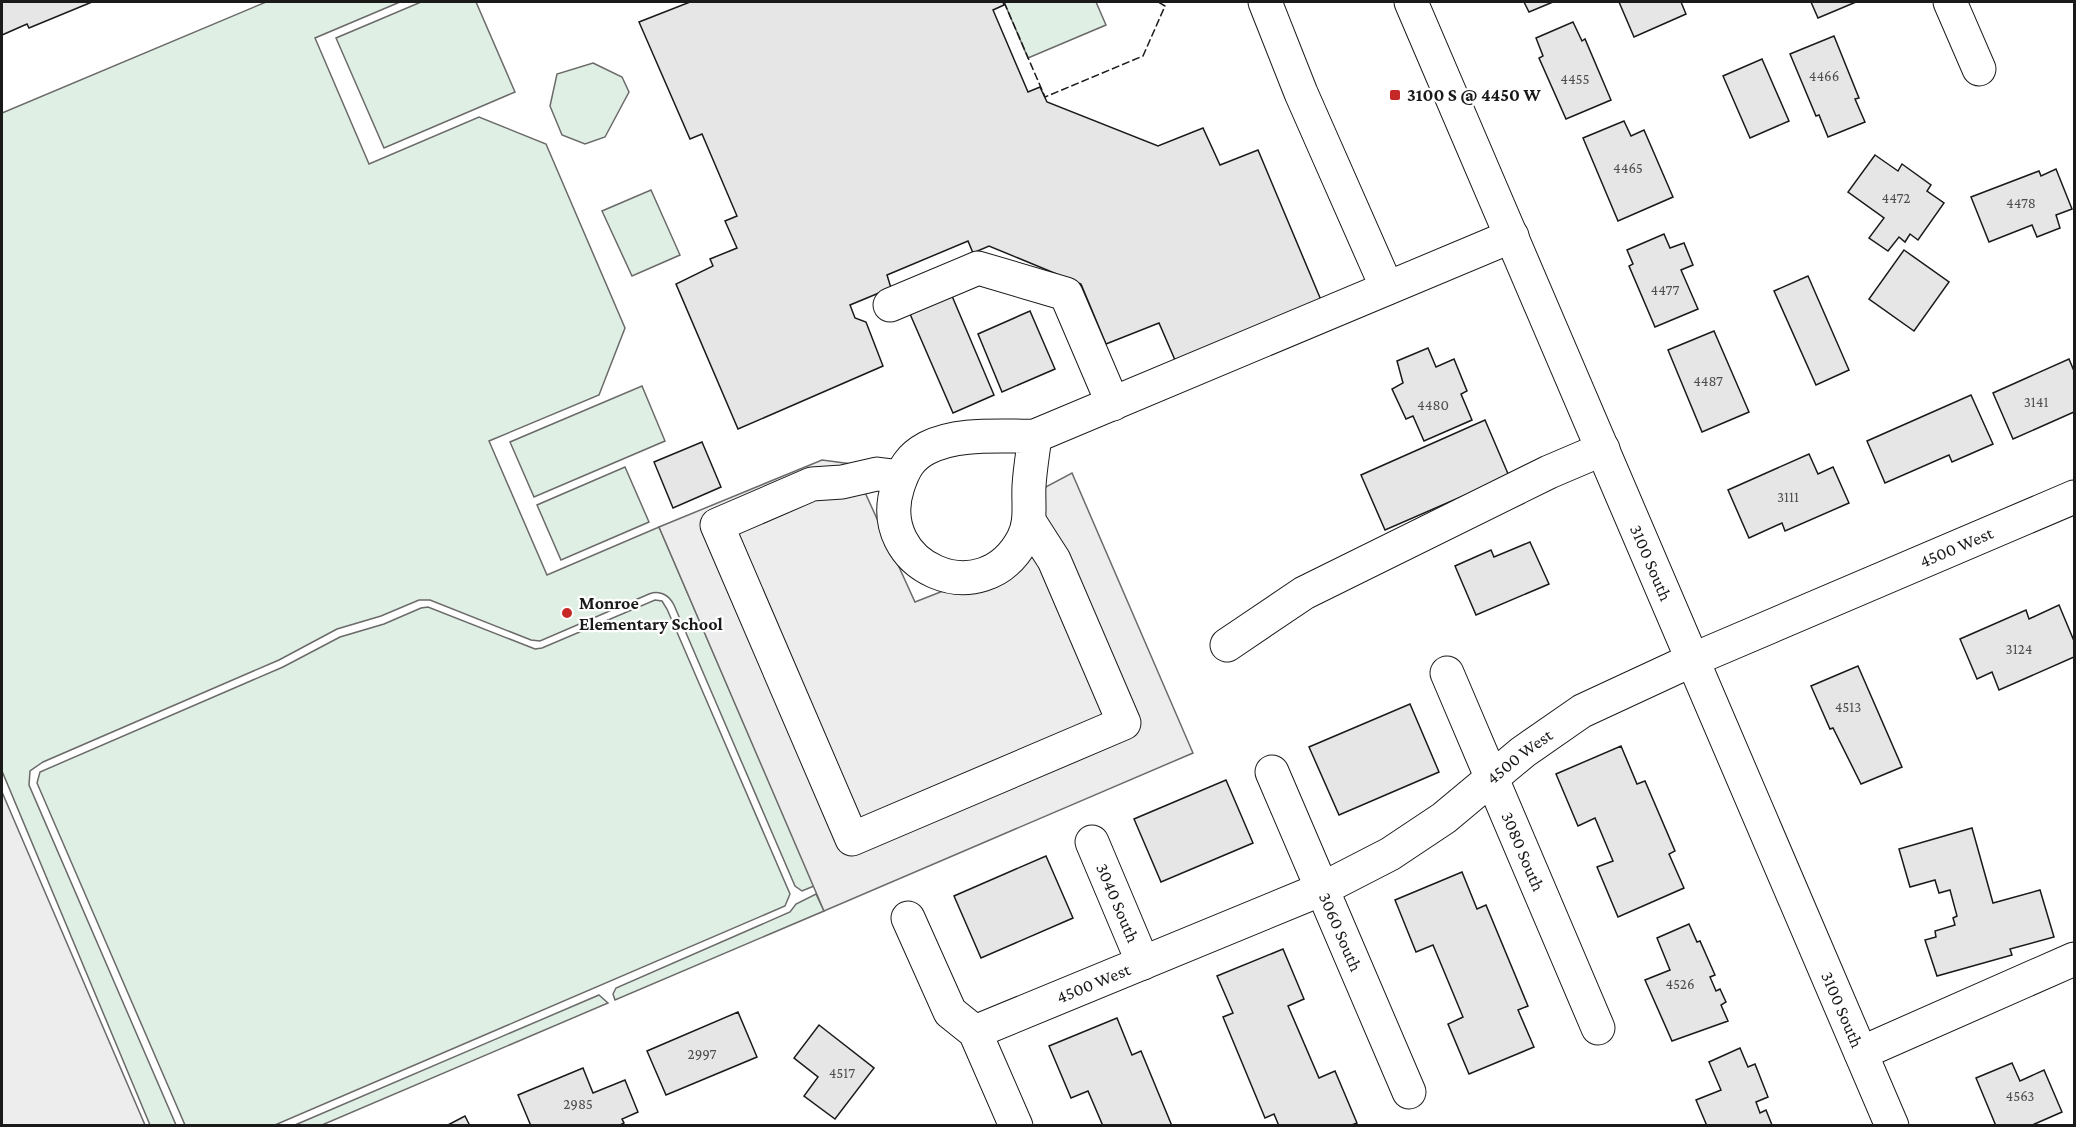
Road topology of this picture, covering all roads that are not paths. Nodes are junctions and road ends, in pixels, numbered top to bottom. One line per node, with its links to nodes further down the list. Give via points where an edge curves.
1 (1265, 2): 6 (street)
2 (1411, 2): 5 (street, 3100 South)
3 (1950, 2): 4 (street)
4 (1979, 69)
5 (1512, 236): 6 (street); 10 (street, 3100 South)
6 (1387, 288): 8 (street)
7 (890, 305): 8 (street, via 978,268 1066,294)
8 (1113, 404): 9 (street)
9 (1035, 436): 11 (street, via 953,439 909,459); 13 (street)
10 (1603, 449): 14 (street, via 1304,593); 15 (street, 3100 South)
11 (901, 477): 13 (street, via 895,495 898,535 907,552 923,566 944,576 972,577 1008,563 1025,537); 13 (street, via 877,474 812,484 717,525 852,839 1124,723 1054,560)
12 (2074, 497): 15 (street, 4500 West)
13 (1029, 521)
14 (1227, 645)
15 (1692, 660): 18 (street, 4500 West, via 1582,711); 26 (street, 3100 South)
16 (1447, 673): 18 (street, 3080 South)
17 (1272, 772): 20 (street, 3060 South)
18 (1492, 778): 20 (street, 4500 West, via 1444,818 1390,854); 24 (street, 3080 South)
19 (1092, 842): 23 (street, 3040 South)
20 (1322, 889): 23 (street, 4500 West); 27 (street, 3060 South)
21 (909, 918): 25 (street, via 950,1012)
22 (2074, 959): 26 (street)
23 (1143, 963): 25 (street, 4500 West)
24 (1598, 1028)
25 (975, 1032): 28 (street)
26 (1861, 1053): 29 (street, 3100 South)
27 (1409, 1092)
28 (1016, 1125)
29 (1892, 1125)

